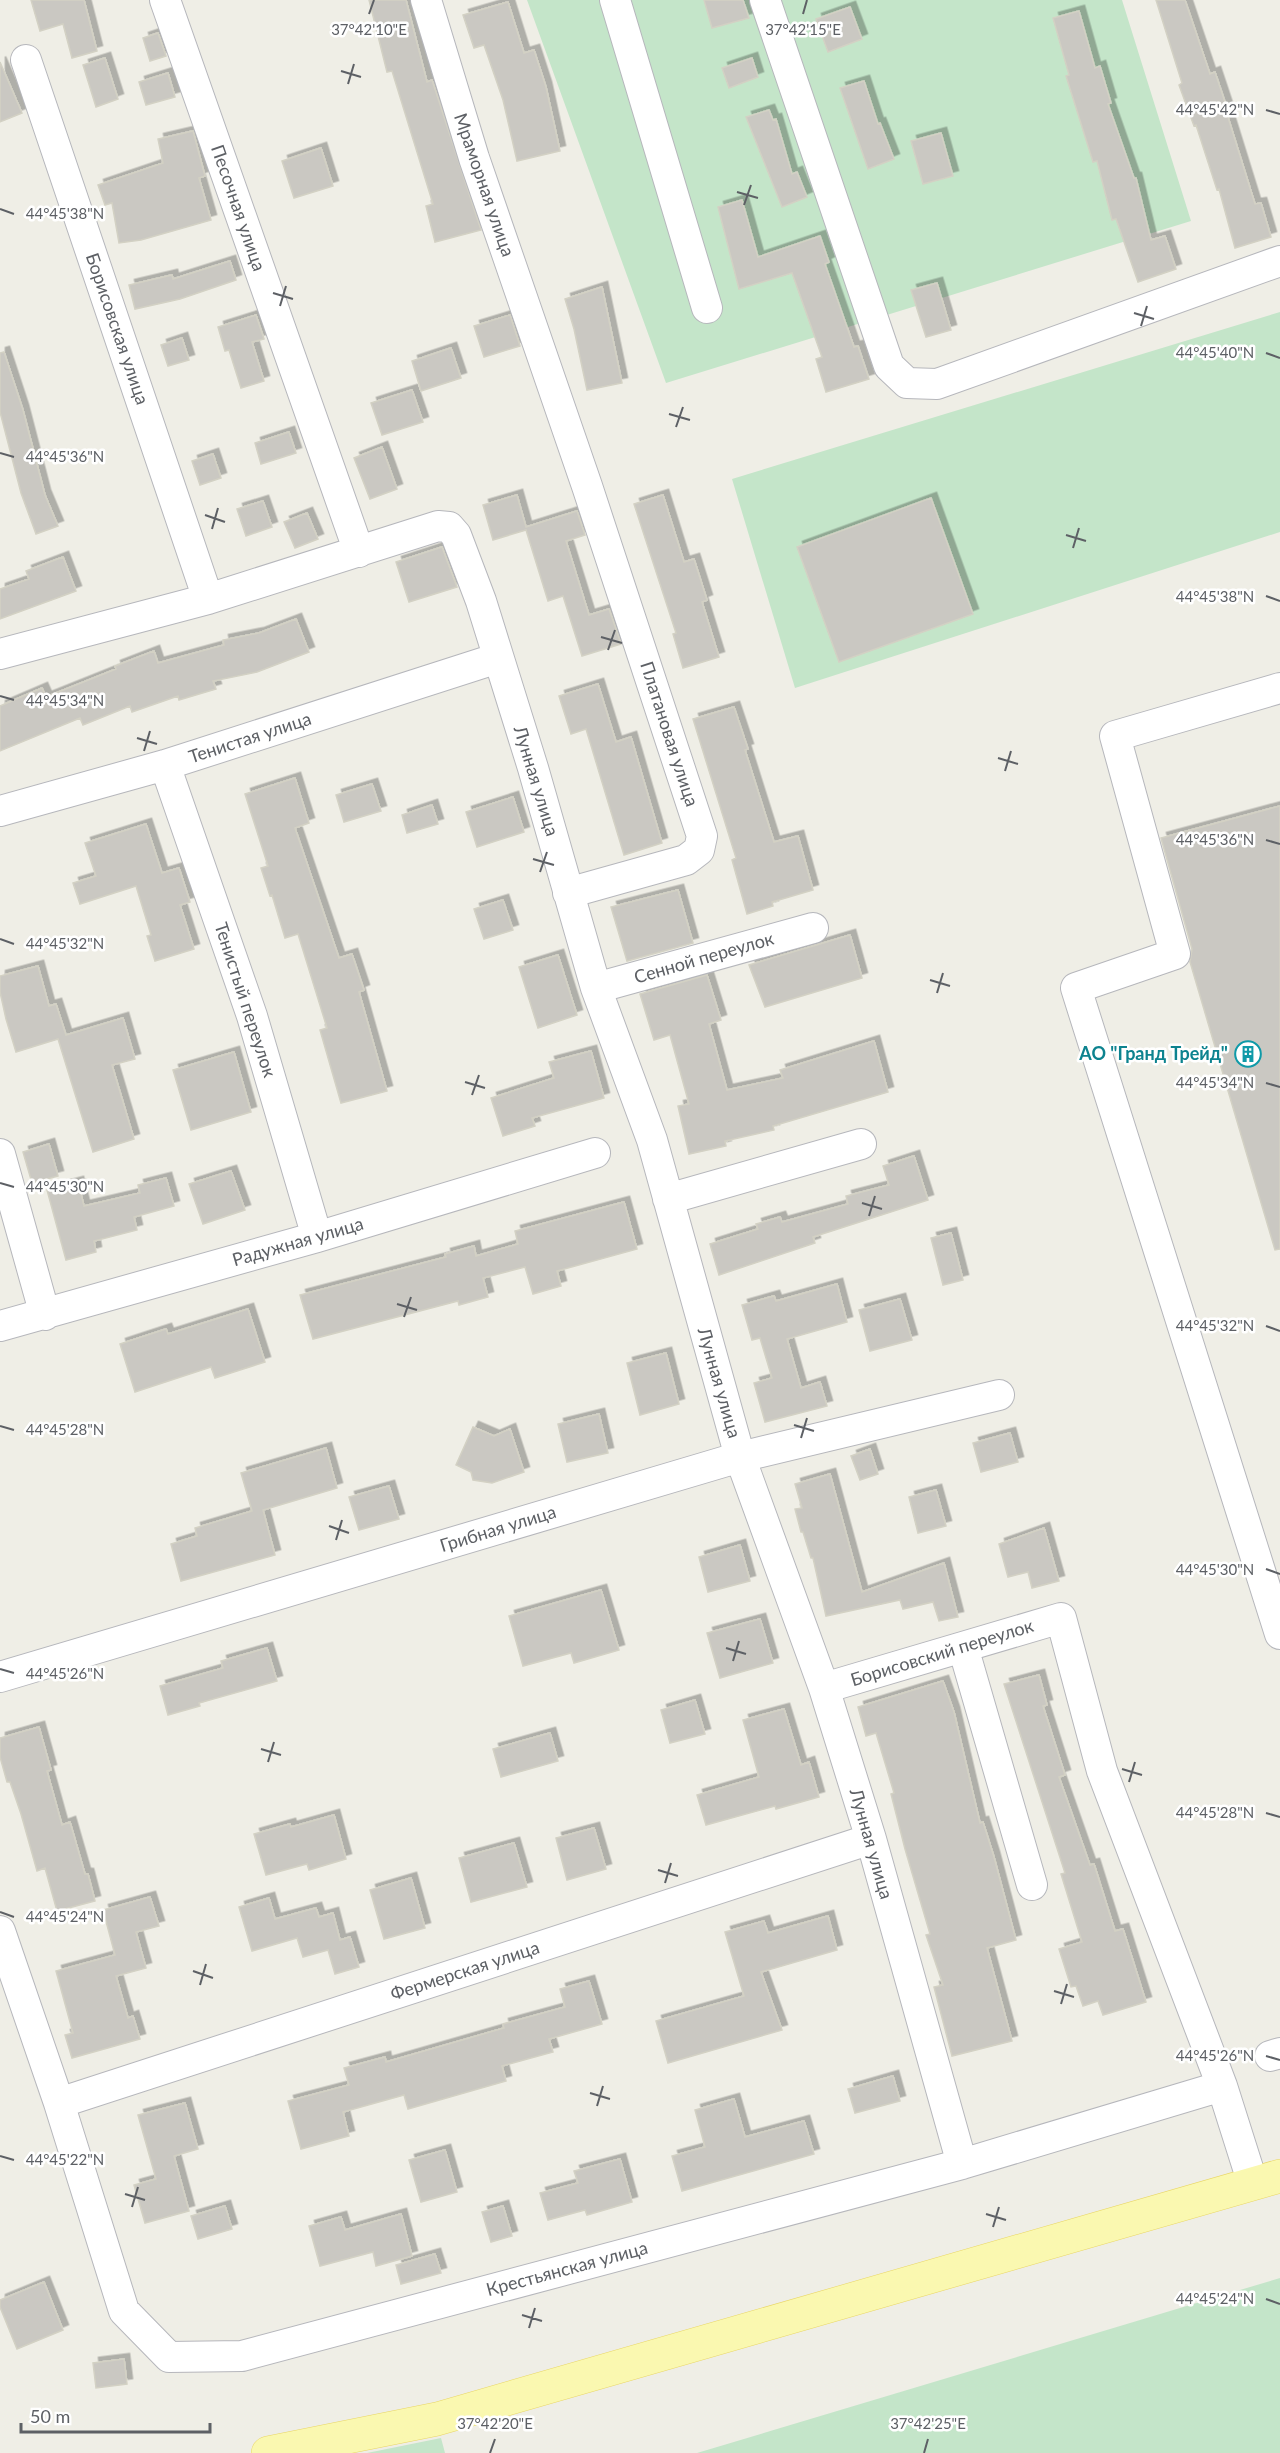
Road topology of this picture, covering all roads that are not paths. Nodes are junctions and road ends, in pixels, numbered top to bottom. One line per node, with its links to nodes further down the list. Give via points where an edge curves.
1 (165, 0): 9 (street, Песочная улица)
2 (426, 0): 8 (street, Мраморная улица, via 474,158)
3 (615, 0): 7 (street)
4 (765, 0): 6 (street, via 890,366 907,383 937,384)
5 (26, 60): 10 (street, Борисовская улица)
6 (1280, 261)
7 (707, 308)
8 (587, 486): 16 (street, Платановая улица, via 702,836 699,850 686,860)
9 (359, 552): 10 (street); 12 (street, Лунная улица, via 438,526 449,526 481,601)
10 (208, 599): 11 (street)
11 (0, 654)
12 (498, 658): 14 (street, Тенистая улица); 16 (street, Лунная улица)
13 (1280, 688): 28 (street, via 1116,736 1175,954 1076,988)
14 (165, 765): 15 (street, Тенистая улица); 23 (street, Тенистый переулок, via 252,1016)
15 (0, 811)
16 (568, 893): 18 (street, Лунная улица)
17 (813, 928): 18 (street, Сенной переулок)
18 (596, 988): 22 (street, Лунная улица, via 652,1140)
19 (861, 1144): 22 (street)
20 (595, 1153): 23 (street, Радужная улица)
21 (0, 1154): 24 (street)
22 (668, 1199): 27 (street, Лунная улица)
23 (317, 1237): 24 (street, Радужная улица)
24 (45, 1315): 25 (street, Радужная улица)
25 (0, 1326)
26 (999, 1395): 27 (street, Грибная улица)
27 (740, 1458): 30 (street, Грибная улица); 31 (street, Лунная улица)
28 (1280, 1634)
29 (963, 1647): 31 (street, Борисовский переулок); 33 (street); 35 (street, Борисовский переулок, via 1060,1618 1102,1771)
30 (0, 1677)
31 (824, 1689): 32 (street, Лунная улица)
32 (871, 1839): 36 (street, Фермерская улица); 37 (street, Лунная улица)
33 (1032, 1885)
34 (0, 1931): 36 (street)
35 (1222, 2086): 37 (street, Крестьянская улица); 38 (street)
36 (59, 2103): 37 (street, Крестьянская улица, via 124,2312 169,2357 242,2356)
37 (962, 2164)
38 (1267, 2180): 39 (main road, via 437,2419)
39 (268, 2453)

